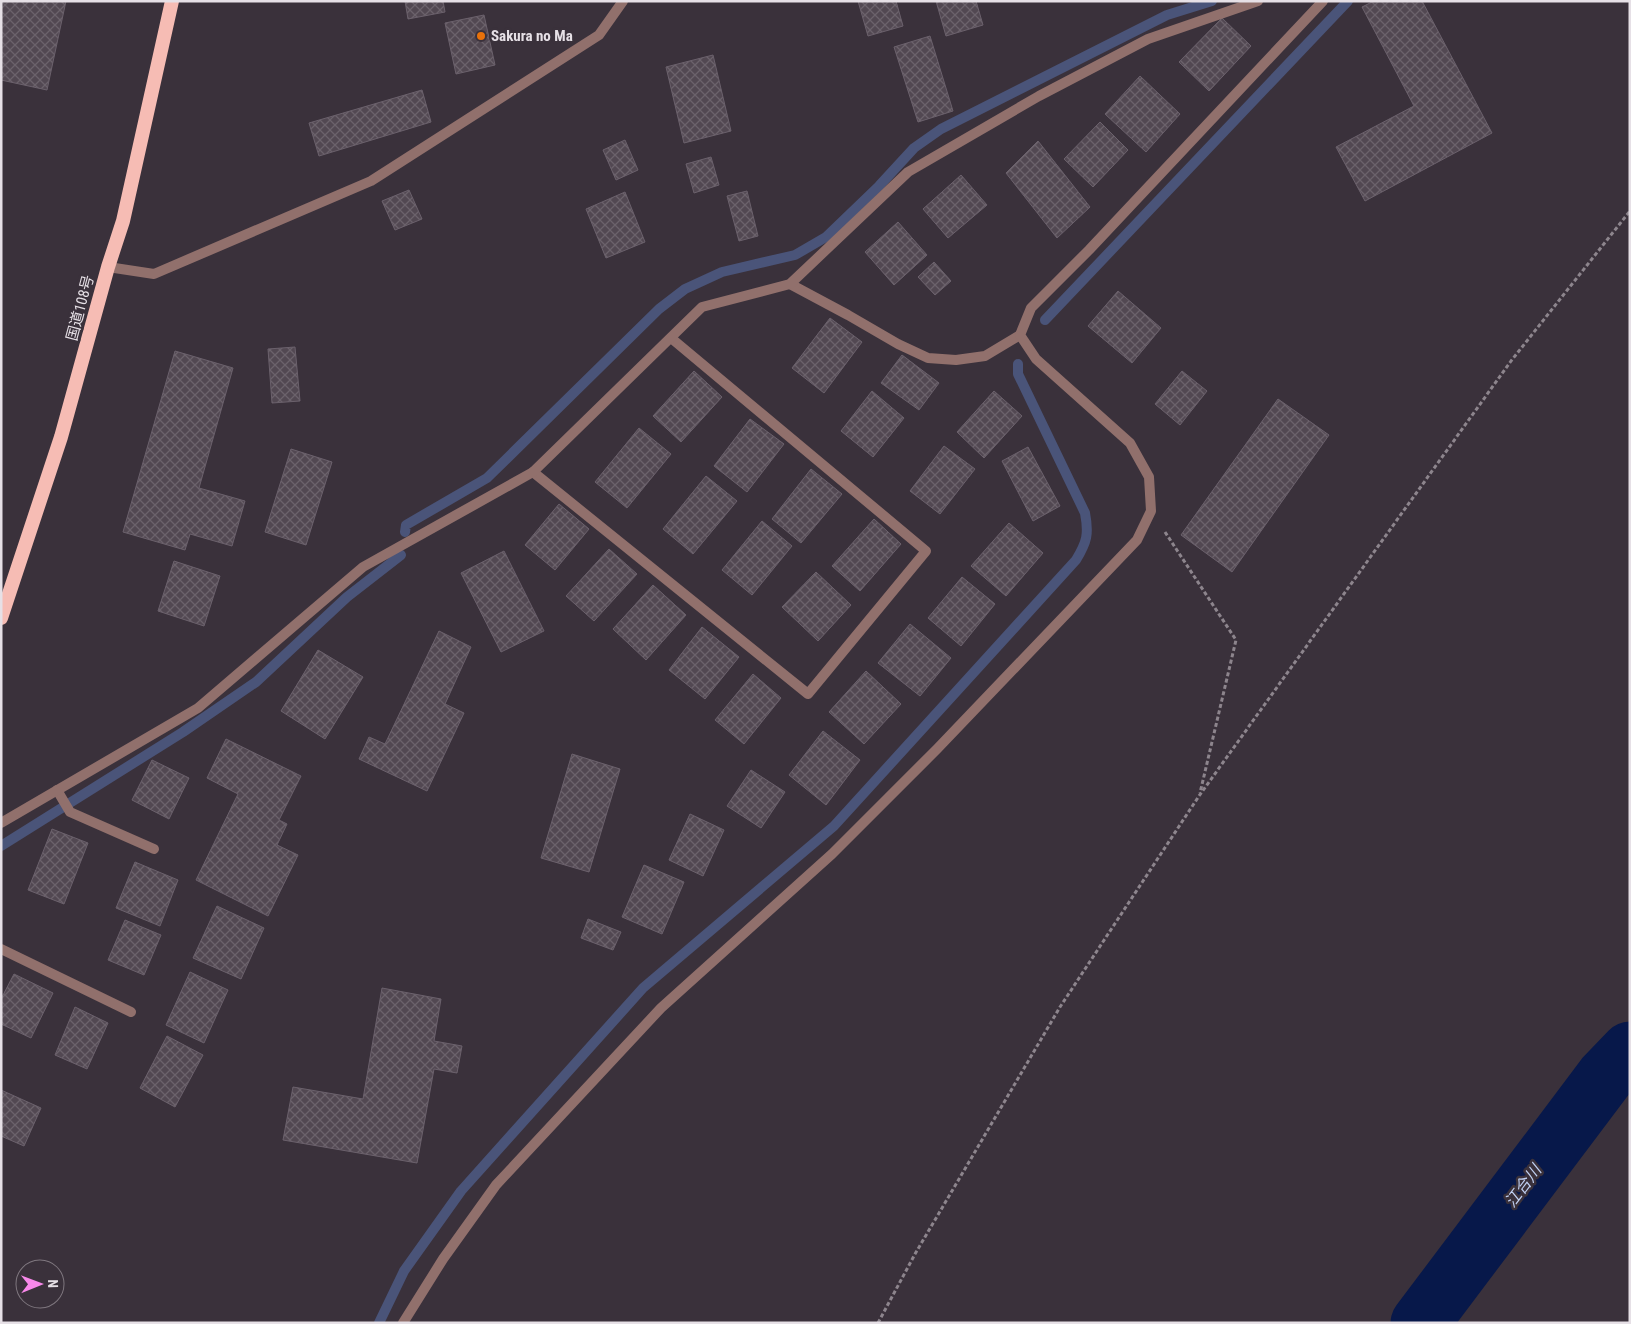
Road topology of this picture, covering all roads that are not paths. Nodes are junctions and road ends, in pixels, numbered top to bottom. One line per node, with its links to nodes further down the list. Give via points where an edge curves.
1 (172, 1): 5 (highway, 国道108号, via 123,221)
2 (623, 1): 5 (street, via 599,35 370,181 154,274)
3 (1258, 1): 6 (street, via 1148,39 1039,96 908,172)
4 (1323, 1): 7 (street, via 1031,308)
5 (108, 267): 10 (highway, 国道108号, via 61,437)
6 (790, 284): 7 (street, via 928,358 956,360 985,356); 8 (street, via 702,307)
7 (1020, 336): 16 (street, via 1036,359 1130,443 1149,477 1151,511 1137,540 832,854 662,1008 496,1185 443,1258)
8 (671, 338): 9 (street); 9 (street, via 926,551 808,694)
9 (533, 472): 11 (street, via 363,567 198,708)
10 (1, 618)
11 (57, 790): 12 (street); 13 (street, via 70,812)
12 (1, 823)
13 (154, 850)
14 (1, 950): 15 (street)
15 (131, 1012)
16 (403, 1323)

